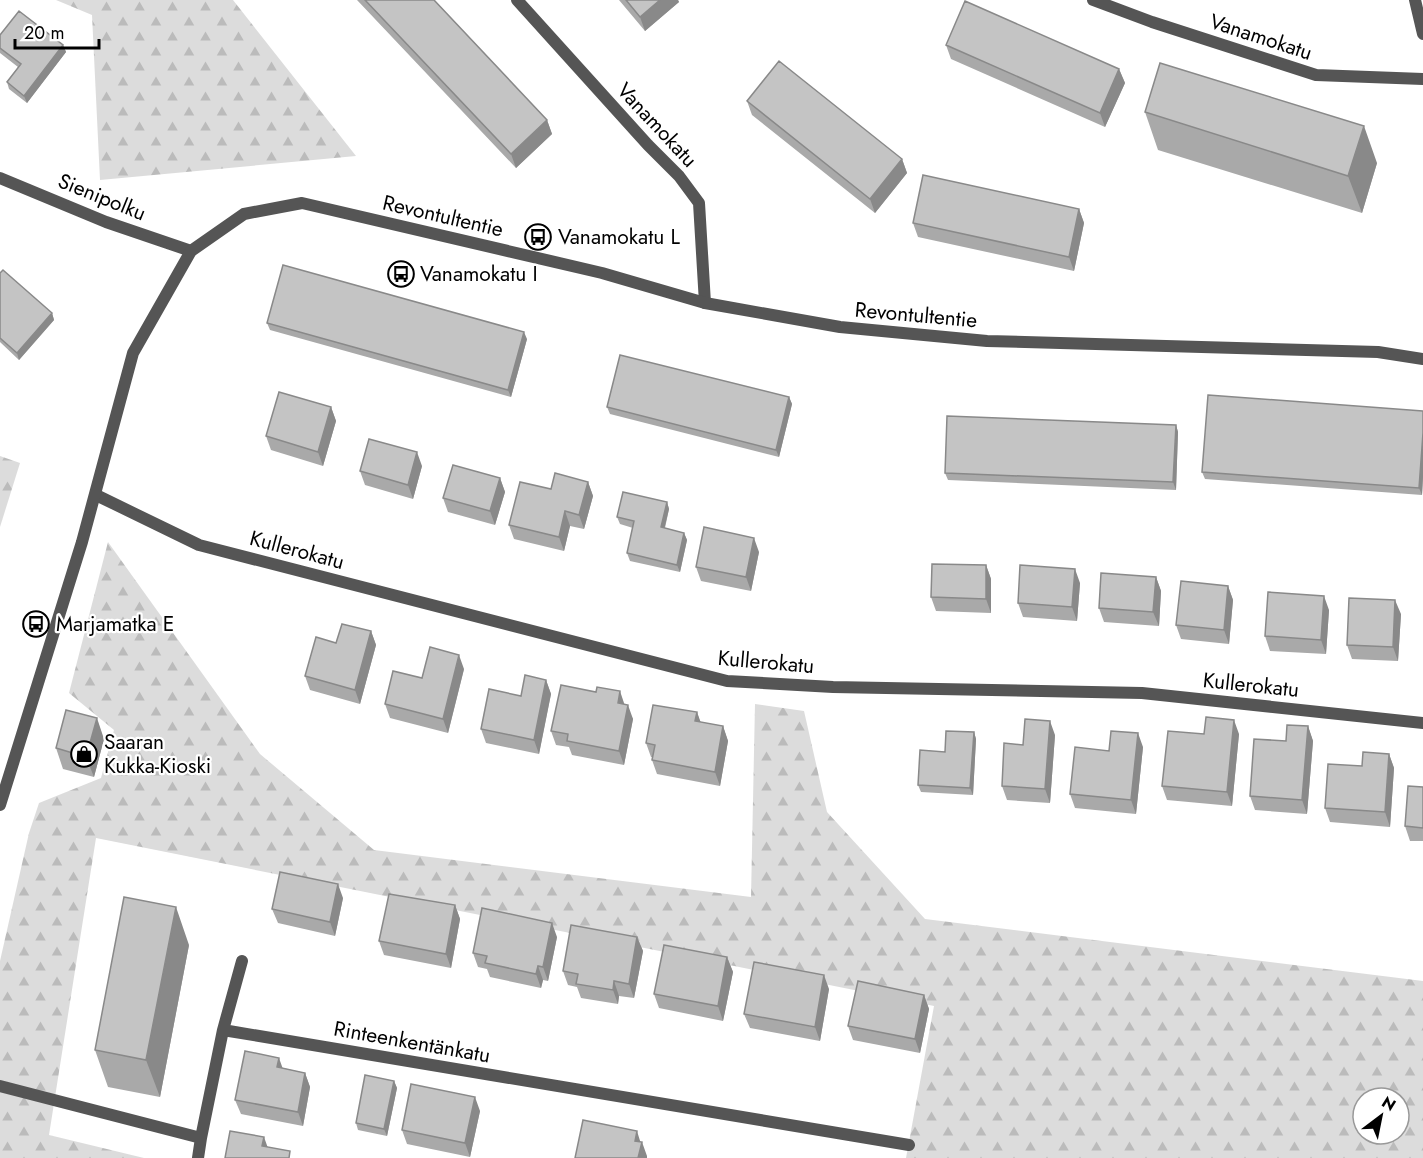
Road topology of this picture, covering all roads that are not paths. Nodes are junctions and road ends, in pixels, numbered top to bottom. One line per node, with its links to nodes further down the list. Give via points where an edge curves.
1 (517, 0): 8 (street, Vanamokatu, via 680,176 699,202)
2 (1093, 0): 5 (street, Vanamokatu, via 1316,75)
3 (1415, 0): 4 (street)
4 (1423, 34)
5 (1423, 79)
6 (0, 178): 7 (street, Sienipolku, via 106,222)
7 (191, 251): 8 (street, Revontultentie, via 244,214 302,203 602,273); 10 (street, Revontultentie, via 133,353)
8 (705, 303): 9 (street, Revontultentie, via 840,327 987,341 1378,352)
9 (1423, 359)
10 (96, 495): 11 (street, Kullerokatu, via 199,545 727,681 1142,693); 12 (street, Revontultentie)
11 (1423, 723)
12 (0, 805)
13 (242, 961): 14 (street)
14 (223, 1030): 16 (street); 17 (street, Rinteenkentänkatu)
15 (0, 1086): 16 (street)
16 (201, 1138): 18 (street)
17 (909, 1145)
18 (198, 1158)

